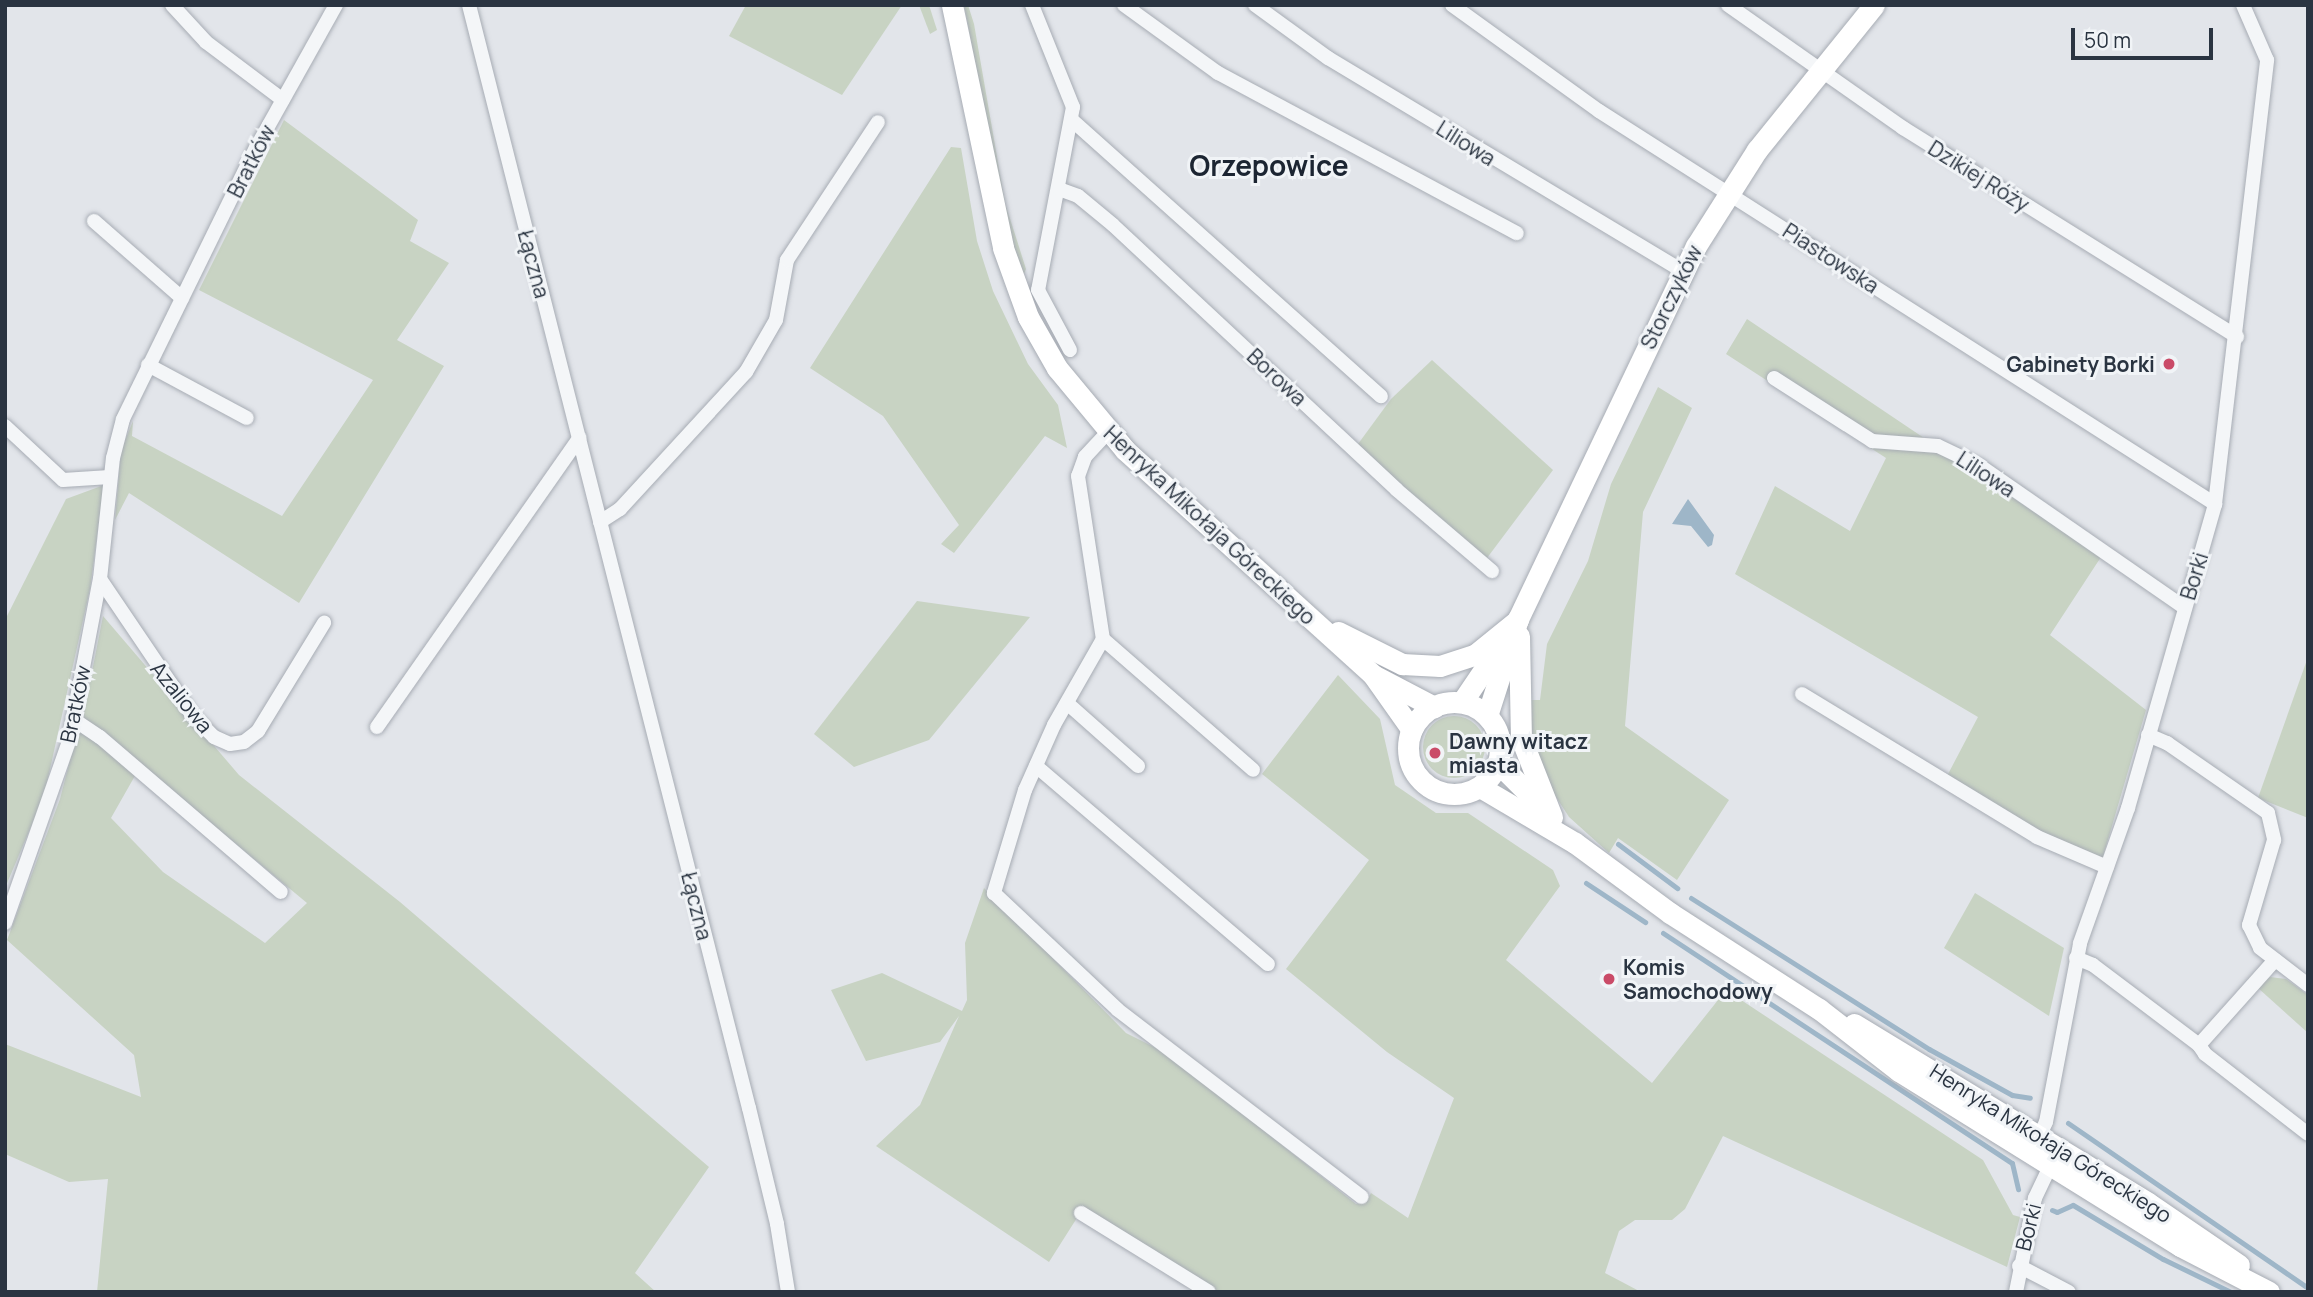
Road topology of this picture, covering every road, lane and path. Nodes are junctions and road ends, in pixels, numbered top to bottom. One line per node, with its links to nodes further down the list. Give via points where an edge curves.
1 (172, 5): 13 (street, Bratków, via 206,42)
2 (336, 5): 13 (street, Bratków)
3 (469, 5): 30 (street, Łączna)
4 (952, 5): 29 (main road, Henryka Mikołaja Góreckiego, via 1010,271 1044,347)
5 (1032, 5): 14 (street, via 1070,92)
6 (1124, 5): 19 (street, via 1218,73)
7 (1255, 5): 20 (street, Liliowa, via 1339,65)
8 (1452, 5): 17 (street, Piastowska, via 1600,111)
9 (1728, 5): 12 (street, Dzikiej Róży)
10 (1874, 5): 12 (main road, Storczyków)
11 (2243, 5): 22 (street, Borki, via 2267,60)
12 (1821, 69): 17 (main road, Storczyków); 22 (street, Dzikiej Róży, via 1981,178)
13 (282, 100): 21 (street, Bratków)
14 (1073, 121): 16 (street); 26 (street)
15 (878, 122): 33 (street, via 787,260 776,320 746,372 620,509)
16 (1059, 189): 23 (street, via 1038,290); 34 (street, Borowa, via 1078,196 1113,225 1397,490)
17 (1728, 192): 20 (main road, Storczyków); 32 (street, Piastowska)
18 (94, 221): 21 (street)
19 (1517, 233)
20 (1683, 271): 38 (main road, Storczyków)
21 (182, 298): 24 (street, Bratków)
22 (2237, 337): 32 (street, Borki)
23 (1070, 350)
24 (148, 365): 27 (street); 31 (street, Bratków, via 123,419)
25 (1774, 378): 36 (street, Liliowa, via 1872,441 1953,451)
26 (1381, 396)
27 (247, 418)
28 (5, 426): 31 (street, via 63,480)
29 (1108, 432): 37 (main road, Henryka Mikołaja Góreckiego); 40 (street, via 1084,457 1078,473)
30 (579, 438): 33 (street, Łączna); 48 (street)
31 (110, 477): 35 (street, Bratków)
32 (2215, 505): 36 (street, Borki)
33 (600, 522): 72 (street, Łączna, via 755,1134)
34 (1492, 571)
35 (100, 579): 39 (street, Azaliowa, via 192,715 214,737 230,744 249,739 262,725); 47 (street, Bratków)
36 (2185, 608): 50 (street, Borki)
37 (1311, 619): 38 (main road, via 1392,661 1425,667 1476,654); 41 (main road, Henryka Mikołaja Góreckiego)
38 (1518, 620): 43 (main road, Storczyków); 46 (main road, Storczyków); 56 (main road, via 1521,738)
39 (324, 622)
40 (1103, 639): 44 (street); 54 (street)
41 (1373, 675): 45 (main road, Henryka Mikołaja Góreckiego); 49 (main road, Henryka Mikołaja Góreckiego)
42 (1802, 694): 58 (street, via 2026,831)
43 (1462, 702): 45 (main road); 46 (main road)
44 (1067, 704): 52 (street); 53 (street)
45 (1434, 707): 49 (main road)
46 (1488, 716): 51 (main road, via 1500,739)
47 (73, 719): 59 (street); 60 (street, Bratków, via 36,844)
48 (377, 727)
49 (1412, 730): 55 (main road, via 1411,764 1427,785 1452,794)
50 (2148, 735): 58 (street, Borki); 62 (street, via 2217,776 2271,818 2274,840 2249,925 2256,942)
51 (1498, 762): 55 (main road); 56 (main road, Henryka Mikołaja Góreckiego)
52 (1036, 766): 63 (street); 69 (street, via 994,893 1118,1010)
53 (1138, 766)
54 (1254, 770)
55 (1480, 787): 57 (main road, Henryka Mikołaja Góreckiego)
56 (1552, 817): 57 (main road, Henryka Mikołaja Góreckiego)
57 (1575, 843): 67 (main road, Henryka Mikołaja Góreckiego, via 1670,913 1819,1009 1913,1056)
58 (2107, 867): 61 (street, Borki)
59 (281, 892)
60 (5, 923)
61 (2076, 958): 65 (street, via 2093,965); 67 (street, Borki)
62 (2275, 960): 64 (street); 65 (street)
63 (1268, 964)
64 (2308, 985)
65 (2199, 1045): 66 (street, via 2204,1054)
66 (2308, 1134)
67 (2035, 1144): 68 (main road, Henryka Mikołaja Góreckiego)
68 (2054, 1156): 71 (street, Borki, via 2035,1198); 76 (main road, Henryka Mikołaja Góreckiego, via 2185,1226)
69 (1362, 1197)
70 (1081, 1213): 73 (street)
71 (2018, 1266): 74 (street, Borki); 75 (street)
72 (788, 1292)
73 (1209, 1292)
74 (2016, 1292)
75 (2069, 1292)
76 (2272, 1292)

